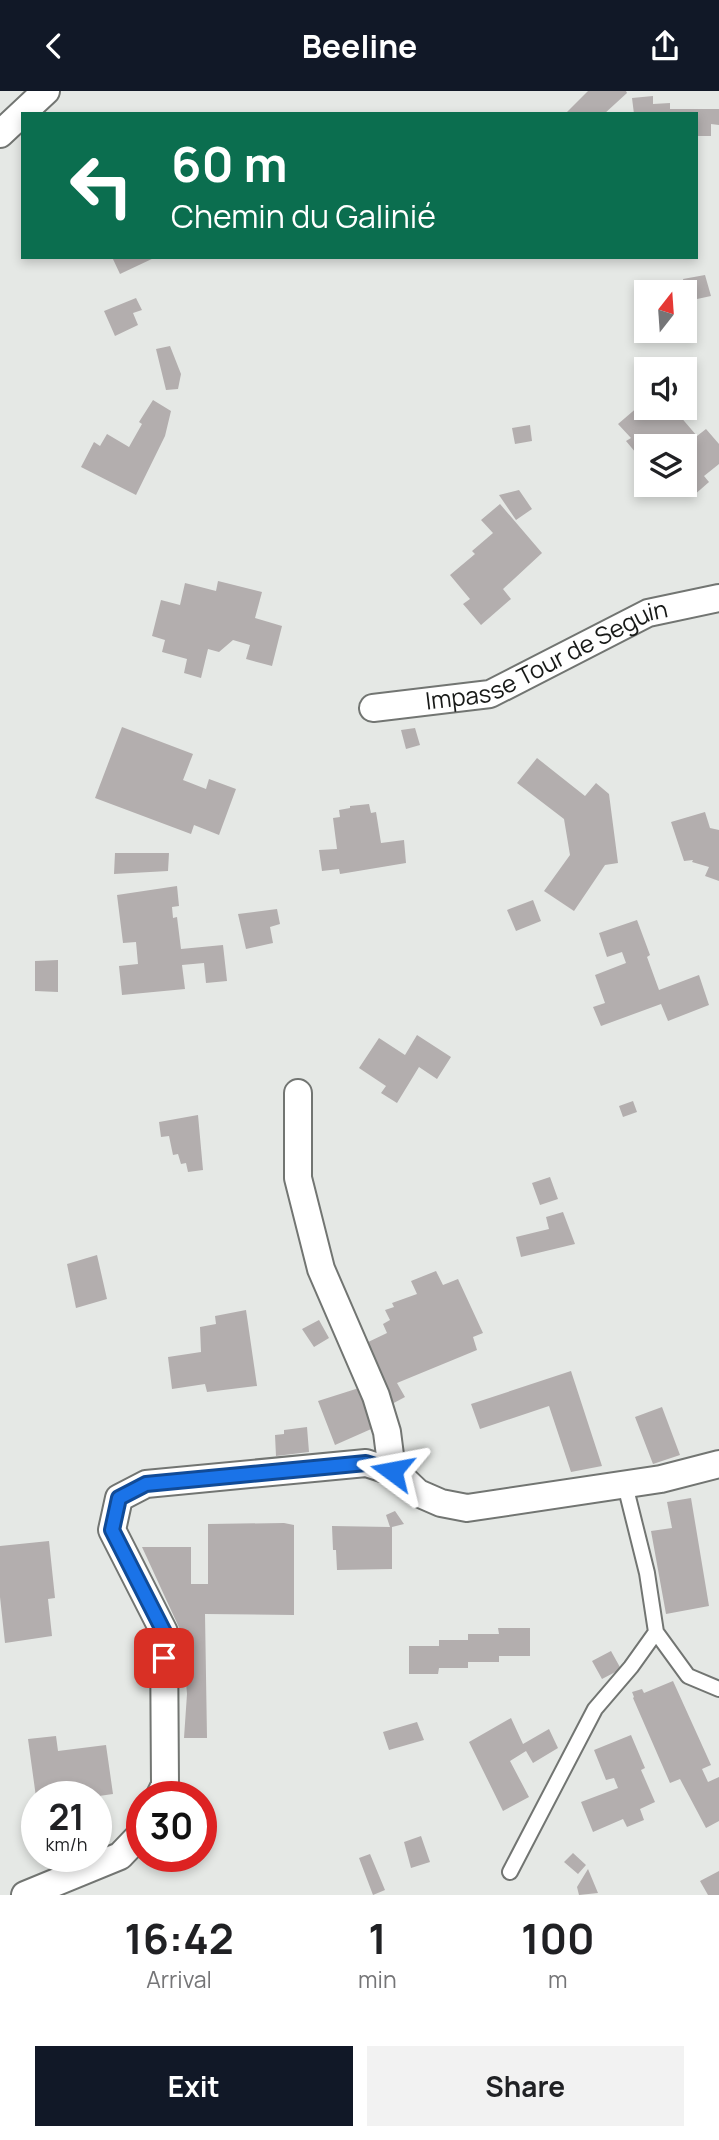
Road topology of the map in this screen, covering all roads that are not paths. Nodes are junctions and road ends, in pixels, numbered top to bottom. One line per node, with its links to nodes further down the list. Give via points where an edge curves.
1 (46, 91): 2 (street)
2 (24, 112)
3 (21, 114): 4 (street)
4 (0, 134)
5 (719, 598): 6 (street, Impasse Tour de Seguin, via 648,613 490,694)
6 (373, 708)
7 (298, 1093): 9 (street, via 298,1178 314,1243 376,1396)
8 (719, 1464): 10 (street)
9 (392, 1471): 10 (street, via 418,1493 467,1508); 13 (street, via 366,1463 146,1484 119,1498 112,1530 164,1632)
10 (625, 1485): 11 (lane, via 648,1573)
11 (656, 1632): 12 (lane, via 688,1676); 15 (lane, via 595,1709)
12 (719, 1689)
13 (165, 1781)
14 (126, 1850): 16 (street)
15 (510, 1873)
16 (24, 1895)

